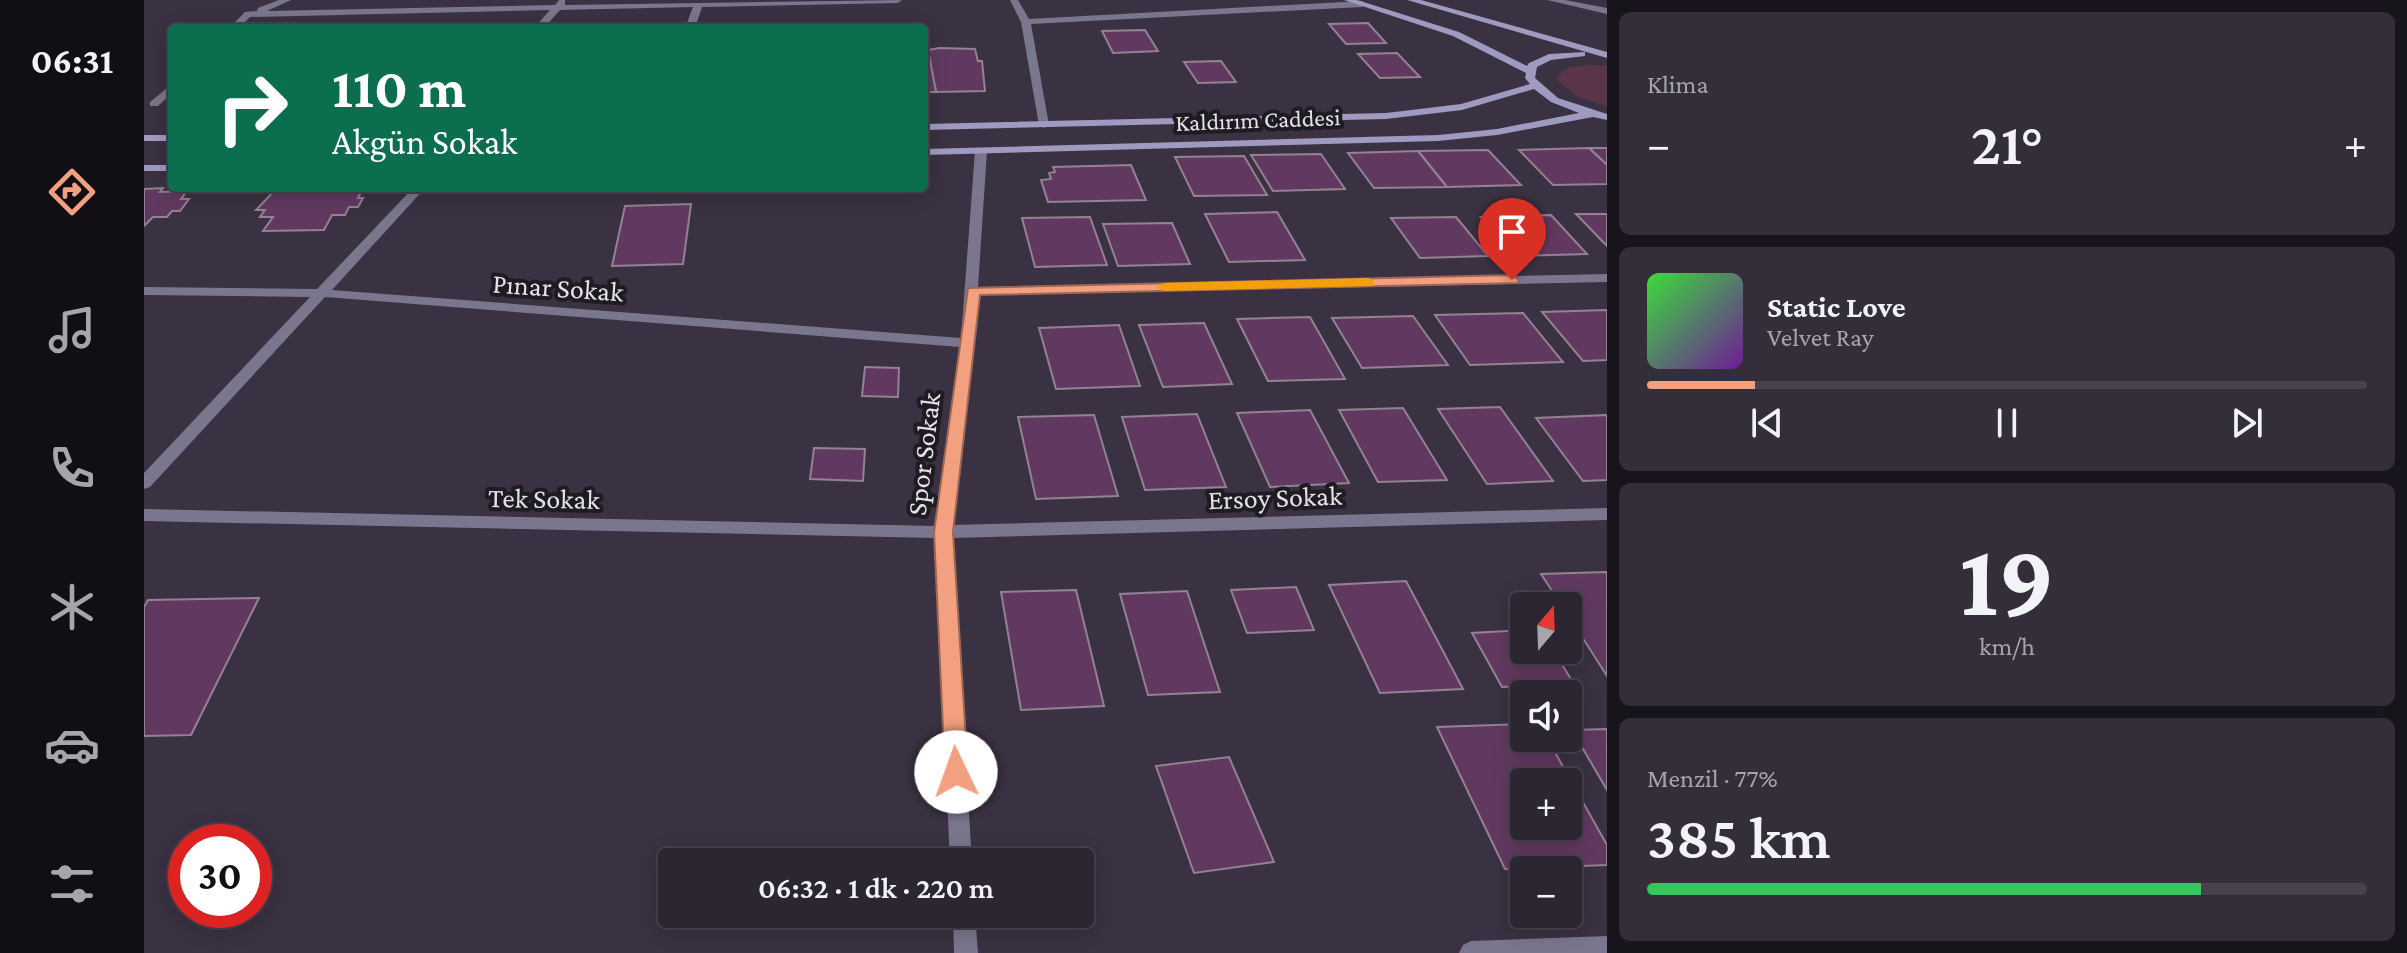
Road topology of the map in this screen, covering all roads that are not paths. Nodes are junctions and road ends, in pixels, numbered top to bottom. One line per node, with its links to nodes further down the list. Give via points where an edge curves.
1 (287, 0): 14 (street)
2 (565, 0): 12 (street)
3 (898, 0): 10 (street)
4 (1014, 0): 15 (street)
5 (1348, 0): 11 (street)
6 (1411, 0): 19 (street)
7 (1551, 0): 13 (street)
8 (1599, 0): 9 (street)
9 (1607, 2)
10 (699, 4): 12 (street); 18 (street)
11 (1362, 4): 15 (street); 20 (street, via 1456,34)
12 (556, 7): 14 (street); 17 (street)
13 (1607, 11)
14 (248, 14): 16 (street)
15 (1026, 22): 26 (street)
16 (238, 24)
17 (542, 24)
18 (692, 24)
19 (1607, 56): 20 (street, via 1549,57)
20 (1529, 71): 21 (street)
21 (1535, 86): 24 (street); 26 (street, Kaldırım Caddesi, via 1462,107 1413,114)
22 (168, 91): 23 (street)
23 (154, 104)
24 (1592, 114): 25 (street); 30 (street, Kaldırım Caddesi, via 1438,138)
25 (1607, 117)
26 (1044, 125): 27 (street, Kaldırım Caddesi)
27 (928, 127)
28 (144, 138): 29 (street)
29 (168, 138)
30 (981, 151): 31 (street, Kaldırım Caddesi); 37 (street, Spor Sokak)
31 (928, 152)
32 (144, 168): 33 (street)
33 (168, 168)
34 (415, 192): 38 (street)
35 (1607, 278): 37 (street)
36 (144, 291): 38 (street, Pınar Sokak)
37 (973, 291): 39 (street, Spor Sokak)
38 (322, 293): 39 (street, Pınar Sokak); 40 (street)
39 (968, 343): 43 (street, Spor Sokak)
40 (144, 483)
41 (1607, 514): 43 (street, Ersoy Sokak)
42 (144, 515): 43 (street, Tek Sokak)
43 (943, 532): 44 (street, Spor Sokak)
44 (960, 848)
45 (965, 928): 47 (street)
46 (1607, 948): 48 (street)
47 (966, 953)
48 (1471, 953)

